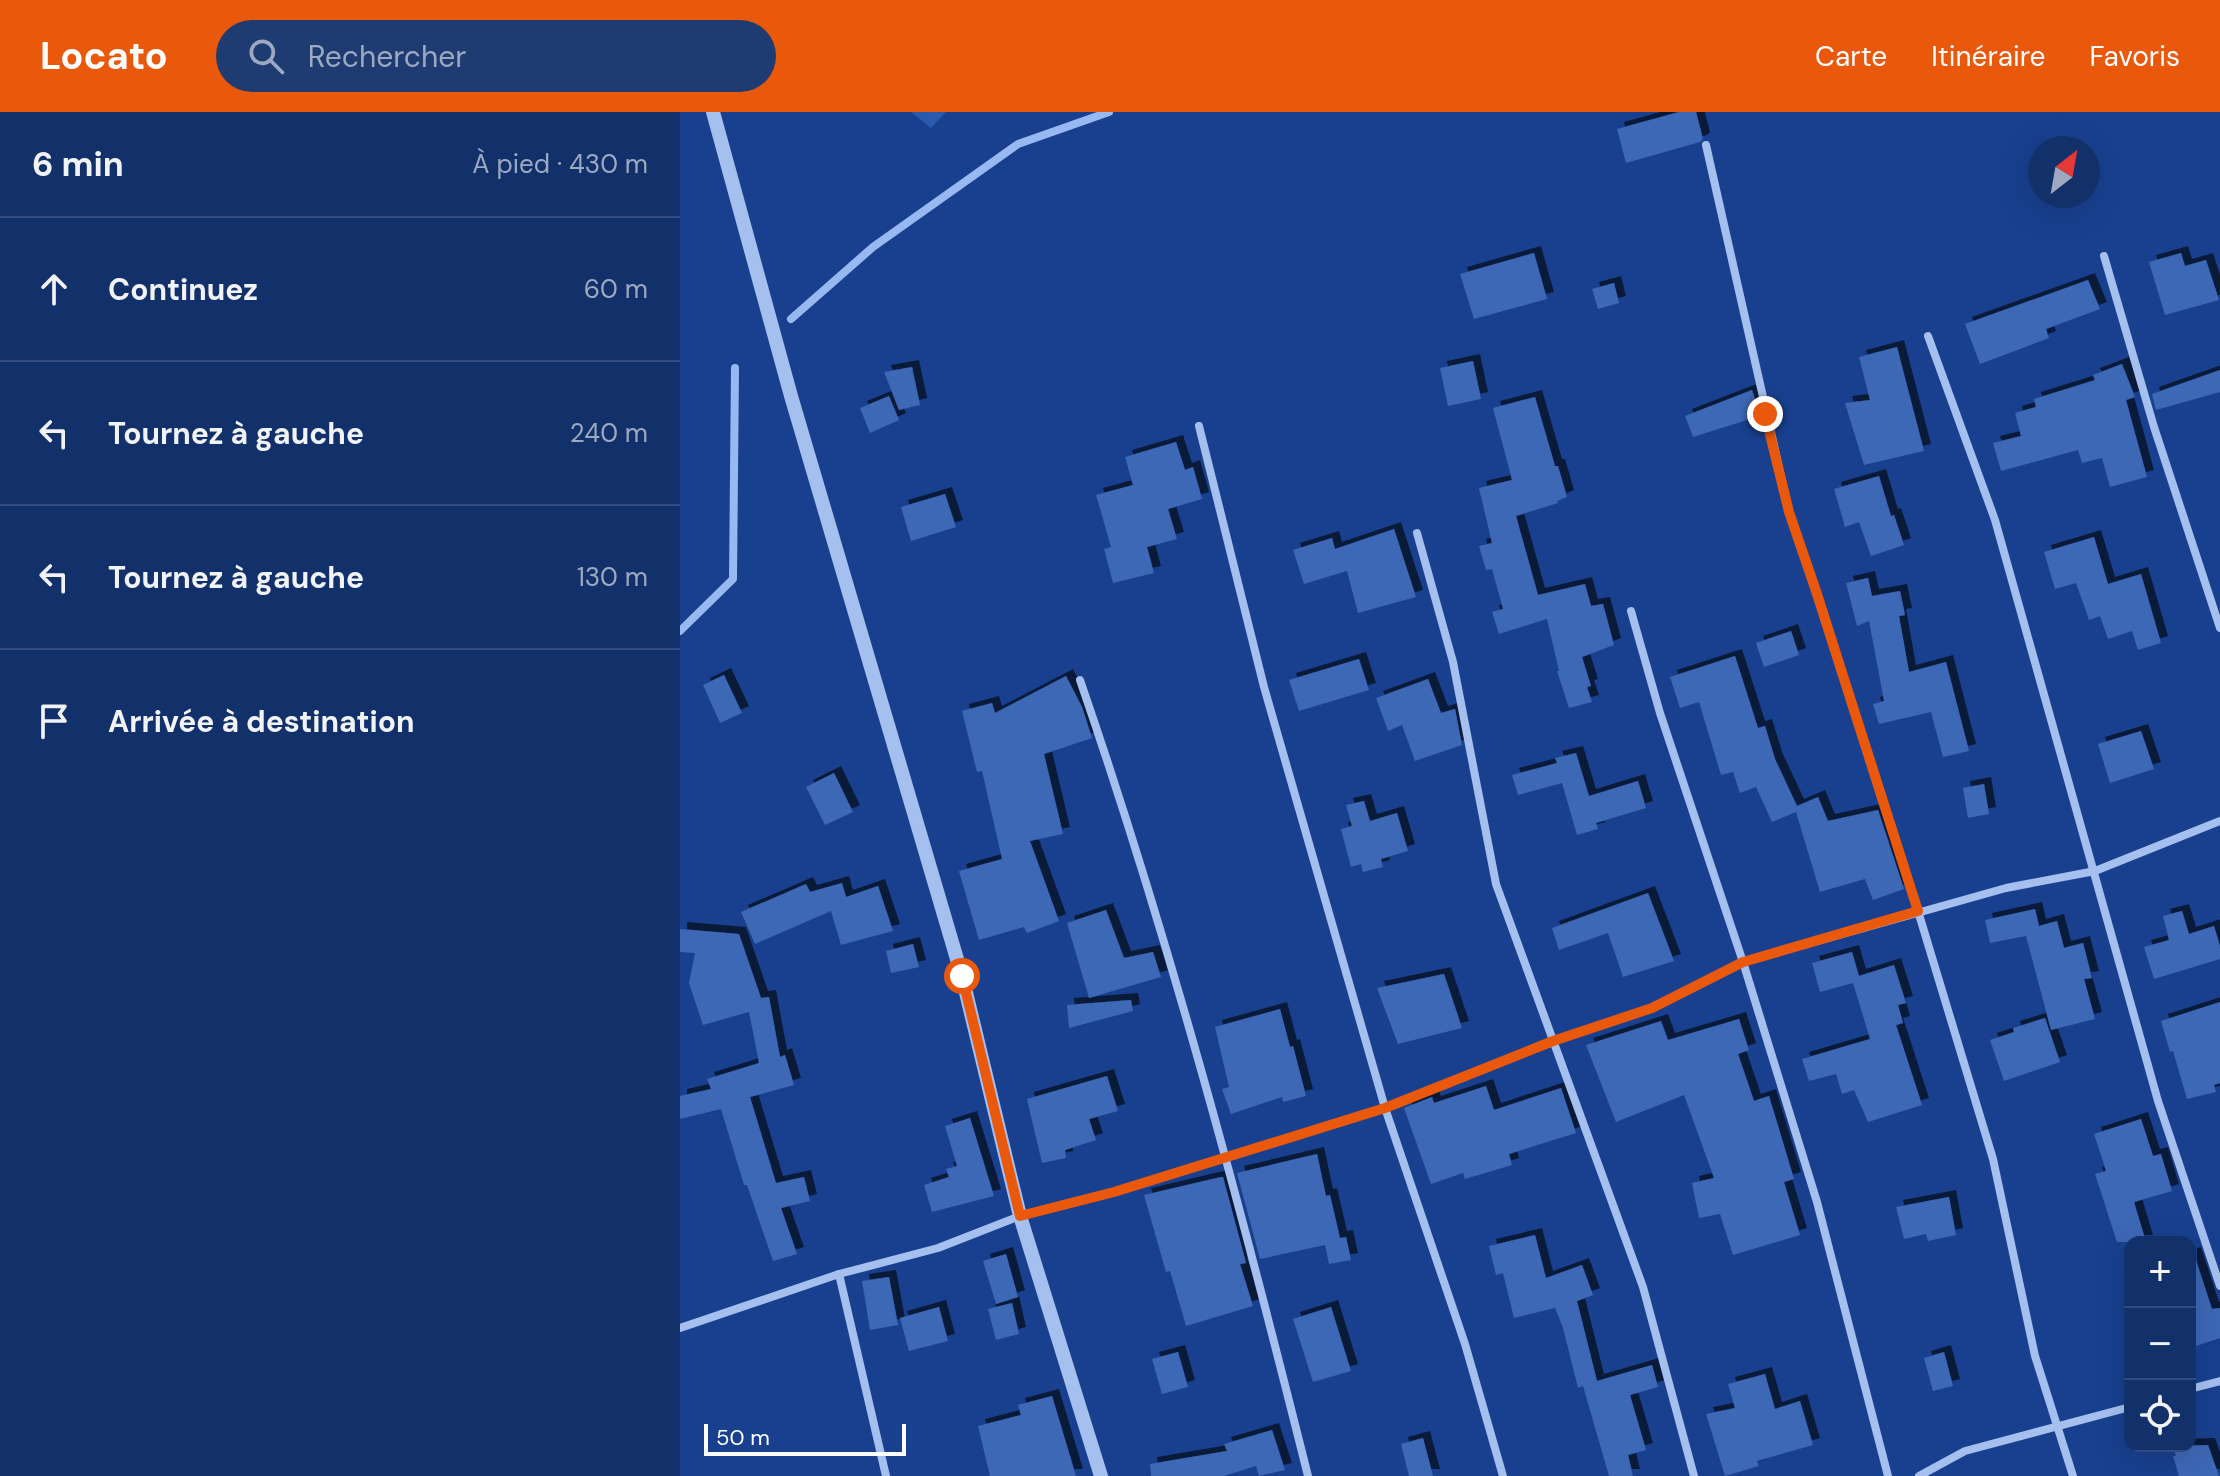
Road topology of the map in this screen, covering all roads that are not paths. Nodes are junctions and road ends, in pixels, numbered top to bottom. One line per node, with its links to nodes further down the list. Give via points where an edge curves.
1 (713, 112): 17 (street, via 799,426 962,976)
2 (1706, 145): 12 (street, via 1789,512)
3 (2104, 256): 8 (street)
4 (1928, 336): 11 (street, via 1995,520)
5 (1199, 426): 15 (street, via 1264,687)
6 (1417, 533): 14 (street, via 1453,662 1496,884)
7 (1631, 611): 13 (street)
8 (2220, 628)
9 (1080, 680): 16 (street)
10 (2220, 821): 11 (street)
11 (2095, 871): 12 (street); 19 (street, via 2158,1101)
12 (1918, 911): 13 (street); 24 (street, via 1993,1159 2035,1356)
13 (1743, 962): 14 (street, via 1652,1008); 30 (street, via 1817,1202)
14 (1553, 1041): 15 (street); 29 (street, via 1643,1287)
15 (1385, 1108): 16 (street); 28 (street, via 1465,1344)
16 (1225, 1156): 17 (street); 27 (street)
17 (1020, 1216): 18 (street, via 938,1248); 26 (street)
18 (839, 1274): 20 (street); 25 (street)
19 (2220, 1286)
20 (680, 1328)
21 (2220, 1381): 22 (street)
22 (2196, 1387)
23 (2124, 1409): 24 (street)
24 (2057, 1428): 31 (street, via 1965,1451); 32 (street)
25 (886, 1476)
26 (1101, 1476)
27 (1308, 1476)
28 (1503, 1476)
29 (1694, 1476)
30 (1888, 1476)
31 (1919, 1476)
32 (2073, 1476)

